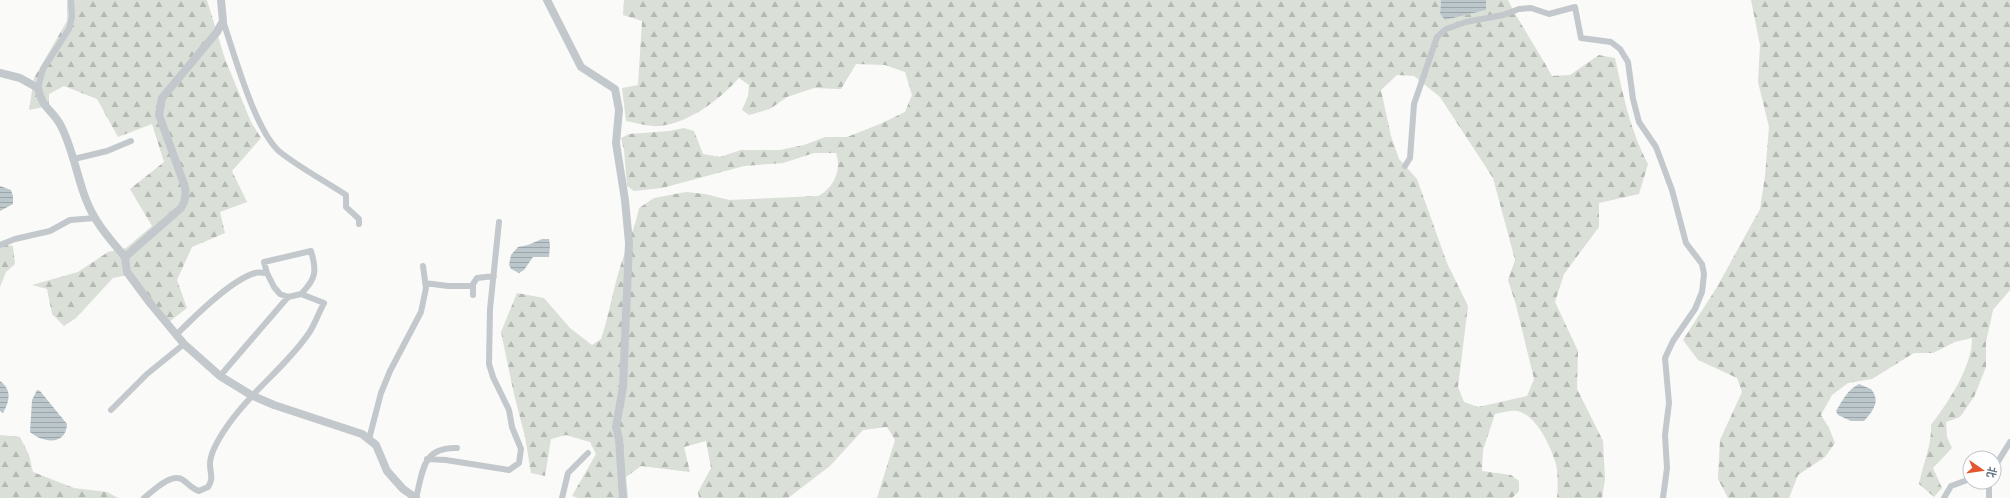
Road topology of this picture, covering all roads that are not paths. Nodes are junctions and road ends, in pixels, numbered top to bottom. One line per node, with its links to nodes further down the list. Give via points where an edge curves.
1 (71, 0): 6 (street, via 72,17 69,29 43,69)
2 (221, 0): 4 (street)
3 (548, 0): 38 (street, via 580,67 615,89 619,110 616,143 626,200 629,243 623,387 616,427)
4 (223, 21): 12 (street, via 252,105 268,138 279,151 346,196 346,207 359,219); 14 (street, via 217,32 162,98 159,115 184,184 185,202)
5 (0, 73): 6 (street, via 20,78)
6 (38, 88): 8 (street, via 40,99 61,124)
7 (132, 141): 8 (street, via 107,151)
8 (74, 158): 10 (street, via 80,182)
9 (1404, 166): 39 (street, via 1410,158 1414,104 1437,37 1446,28 1519,9 1530,8 1549,14 1575,7 1581,38 1611,42 1620,49 1628,62 1633,98 1640,122 1656,147 1672,190 1686,243 1702,264 1704,274 1702,292 1696,309 1673,341 1665,358 1669,403 1664,435 1667,468)
10 (95, 218): 13 (street, via 70,220 50,231); 14 (street)
11 (499, 222): 17 (street)
12 (359, 224)
13 (0, 245)
14 (125, 257): 23 (street, via 127,272)
15 (423, 266): 18 (street)
16 (267, 273): 20 (street, via 264,262 311,251 316,268 308,286); 22 (street, via 280,294); 23 (street, via 255,273 238,282 203,308)
17 (494, 276): 19 (street, via 477,278); 33 (street, via 490,309 489,364 509,410 512,427 521,449 520,463 509,470)
18 (425, 283): 19 (street); 28 (street, via 426,296 421,312 387,378)
19 (473, 286): 21 (street)
20 (301, 294): 22 (street); 26 (street, via 324,302 310,332 288,360)
21 (473, 295)
22 (288, 297): 25 (street)
23 (176, 334): 24 (street)
24 (184, 344): 25 (street); 27 (street, via 146,374)
25 (220, 376): 26 (street)
26 (251, 396): 28 (street, via 362,434); 35 (street, via 228,425 217,444 210,464 213,478 208,487 199,491 176,478)
27 (111, 410)
28 (369, 439): 36 (street, via 376,445 387,471 403,489)
29 (2010, 442): 32 (street)
30 (457, 448): 33 (street, via 437,450)
31 (588, 453): 37 (street, via 568,472)
32 (2002, 455)
33 (427, 459): 36 (street)
34 (1962, 482): 40 (street, via 1951,486)
35 (144, 498)
36 (416, 498)
37 (562, 498)
38 (623, 498)
39 (1663, 498)
40 (1944, 498)

